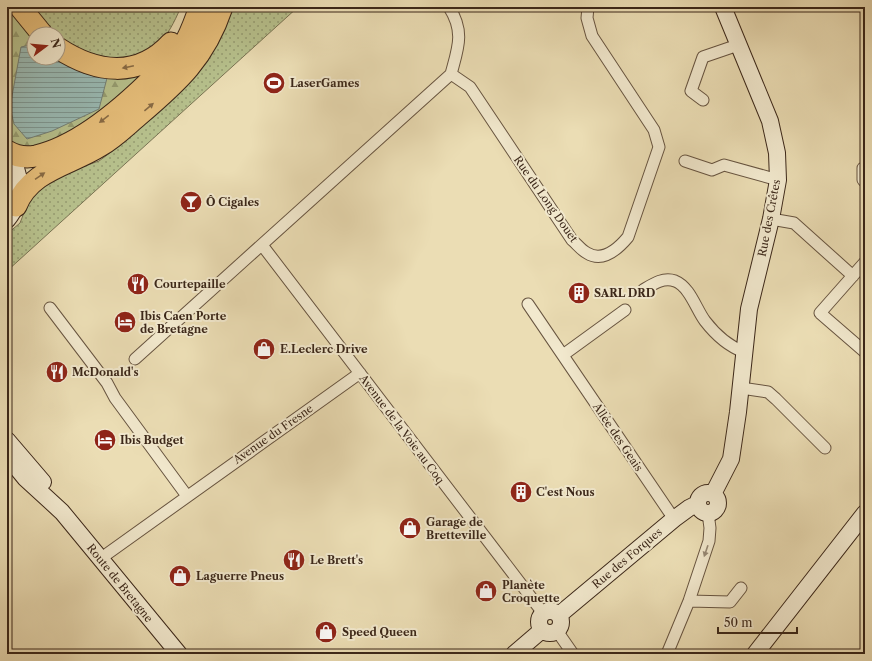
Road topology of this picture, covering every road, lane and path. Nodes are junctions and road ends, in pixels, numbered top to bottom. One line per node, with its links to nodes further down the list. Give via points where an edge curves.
1 (20, 7): 8 (highway)
2 (197, 7): 10 (highway, one-way to 10, via 176,39 162,54 146,63 107,69)
3 (200, 7): 13 (highway, one-way to 13, via 189,36 175,56 139,92 95,126 60,148 34,156 21,156)
4 (222, 7): 18 (highway, one-way to 4, via 20,196 34,180 101,146 172,87 201,54)
5 (448, 7): 11 (street, via 459,29 459,44)
6 (588, 7): 11 (street, Rue du Long Douet, via 587,18 592,36 654,130 659,147 628,238 618,250 602,257 587,254 572,240 470,87)
7 (723, 7): 9 (street, Rue des Crêtes)
8 (35, 26)
9 (738, 45): 12 (street, via 703,57 691,91); 16 (street, Rue des Crêtes, via 770,121 777,154)
10 (66, 53)
11 (451, 74): 20 (street)
12 (703, 100)
13 (7, 151): 18 (street, via 18,171 20,183)
14 (685, 161): 16 (street, via 712,170 724,165)
15 (863, 168): 17 (street)
16 (778, 180): 19 (street, Rue des Crêtes)
17 (865, 182)
18 (11, 213)
19 (771, 219): 22 (street, via 794,223); 27 (street, Rue des Crêtes, via 749,309)
20 (262, 245): 30 (street); 31 (street, Avenue de la Voie au Coq)
21 (865, 262): 22 (street)
22 (853, 276): 28 (street, via 820,313)
23 (643, 290): 27 (street, via 659,280 675,281 687,290 705,321 730,346)
24 (528, 304): 29 (street, Allée des Geais)
25 (50, 308): 37 (street, via 107,382 115,398)
26 (625, 310): 29 (street)
27 (744, 352): 32 (street, Rue des Crêtes)
28 (865, 352)
29 (563, 355): 41 (street, Allée des Geais)
30 (135, 359)
31 (360, 373): 37 (street, Avenue du Fresne); 45 (street, Avenue de la Voie au Coq)
32 (741, 388): 34 (street, via 768,392); 36 (street, Rue des Crêtes, via 731,459)
33 (7, 440): 39 (street, Route de Bretagne, via 52,494)
34 (825, 448)
35 (7, 456): 39 (street, Route de Bretagne, via 25,478)
36 (713, 494): 38 (street, Rue des Forques, via 702,494 698,500)
37 (187, 496): 42 (street, Avenue du Fresne)
38 (703, 508): 41 (street, Rue des Forques, via 689,508); 44 (street, one-way to 44, via 710,528 709,541)
39 (62, 512): 42 (street, Route de Bretagne)
40 (865, 513): 52 (street)
41 (674, 519): 46 (street, Rue des Forques)
42 (100, 559): 48 (street, Route de Bretagne)
43 (741, 588): 44 (street, via 730,602)
44 (689, 601): 51 (street)
45 (543, 613): 46 (street, via 552,610); 47 (street, via 538,621)
46 (559, 615): 47 (street, via 561,624)
47 (549, 630): 49 (street); 50 (street)
48 (179, 654)
49 (514, 654)
50 (573, 654)
51 (667, 654)
52 (755, 654)

